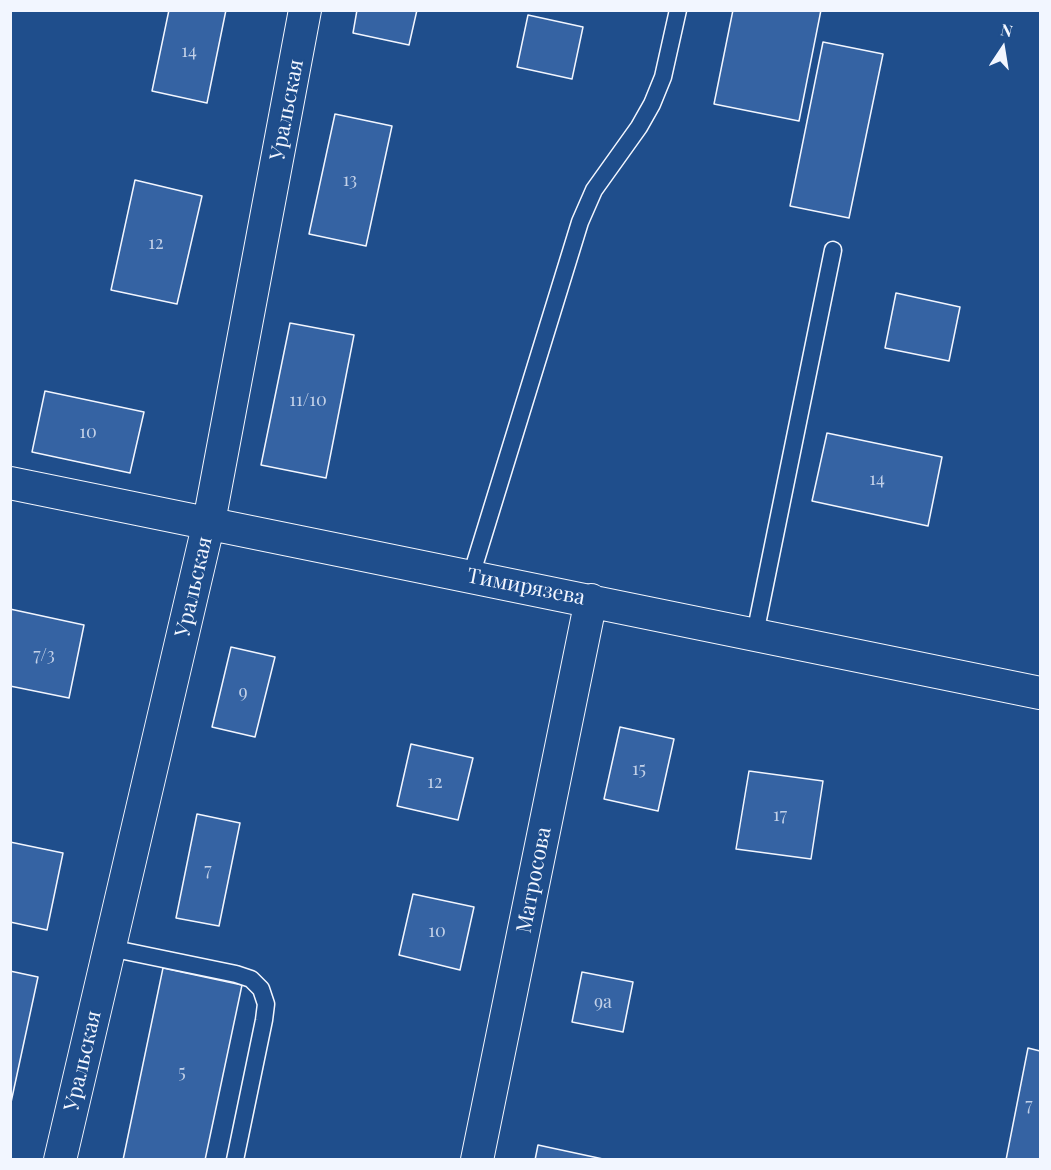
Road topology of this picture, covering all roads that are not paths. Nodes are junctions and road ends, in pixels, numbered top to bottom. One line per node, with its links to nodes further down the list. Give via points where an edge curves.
1 (305, 10): 5 (street, Уральская)
2 (678, 10): 6 (lane, via 663,77 652,104 594,190 580,222)
3 (833, 250): 8 (lane)
4 (10, 483): 5 (street, Тимирязева)
5 (210, 522): 6 (street, Тимирязева); 10 (street, Уральская)
6 (471, 576): 7 (street, Тимирязева)
7 (591, 600): 8 (street, Тимирязева); 13 (street, Матросова)
8 (755, 634): 9 (street, Тимирязева)
9 (1041, 693)
10 (110, 948): 11 (street, Уральская); 12 (lane, via 236,974 261,989 266,1004 264,1020)
11 (60, 1160)
12 (235, 1160)
13 (477, 1160)

